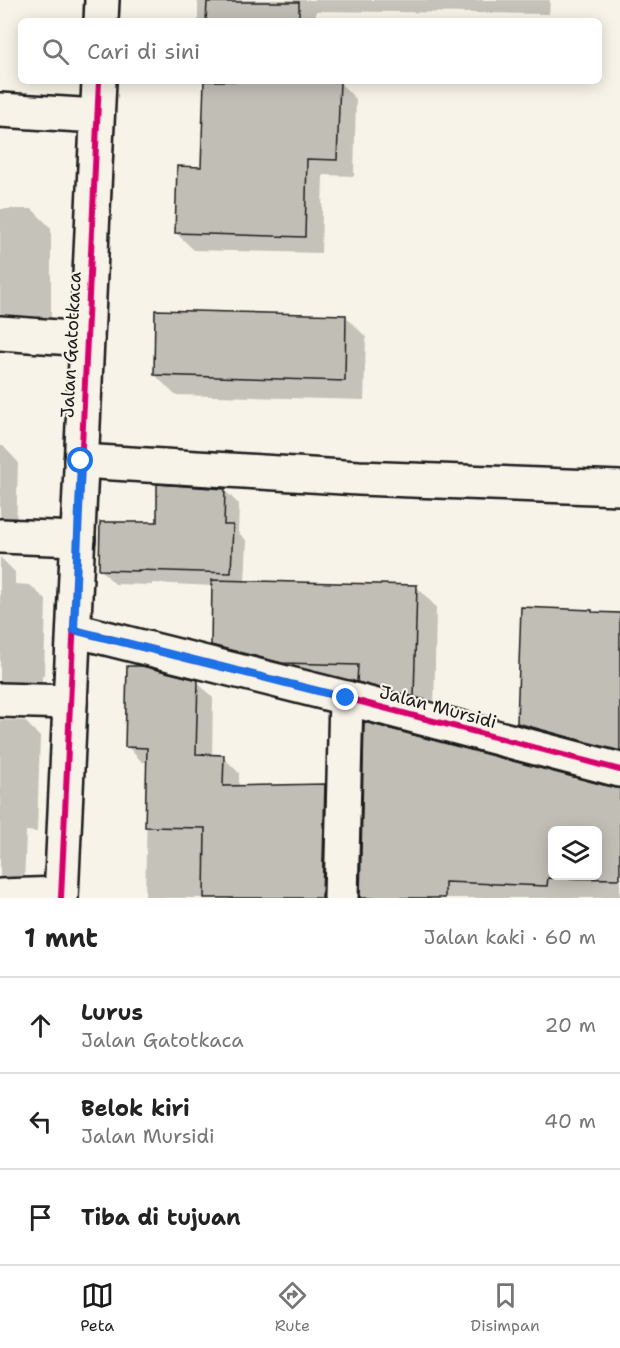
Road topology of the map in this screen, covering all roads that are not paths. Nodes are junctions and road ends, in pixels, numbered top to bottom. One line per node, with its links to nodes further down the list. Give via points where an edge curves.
1 (102, 0): 2 (street)
2 (101, 18)
3 (99, 84): 5 (street, Jalan Gatotkaca)
4 (0, 110): 5 (street)
5 (97, 116): 7 (street, Jalan Gatotkaca)
6 (0, 333): 7 (street)
7 (87, 339): 8 (street, Jalan Gatotkaca)
8 (81, 461): 9 (street); 11 (street, Jalan Gatotkaca)
9 (620, 488)
10 (0, 536): 11 (street)
11 (78, 539): 12 (street, Jalan Gatotkaca)
12 (74, 630): 13 (street, Jalan Mursidi); 15 (street, Jalan Gatotkaca)
13 (346, 698): 16 (street, Jalan Mursidi); 19 (street)
14 (0, 700): 15 (street)
15 (70, 702): 17 (street, Jalan Gatotkaca)
16 (620, 770)
17 (61, 896): 18 (street)
18 (0, 897)
19 (341, 898)

